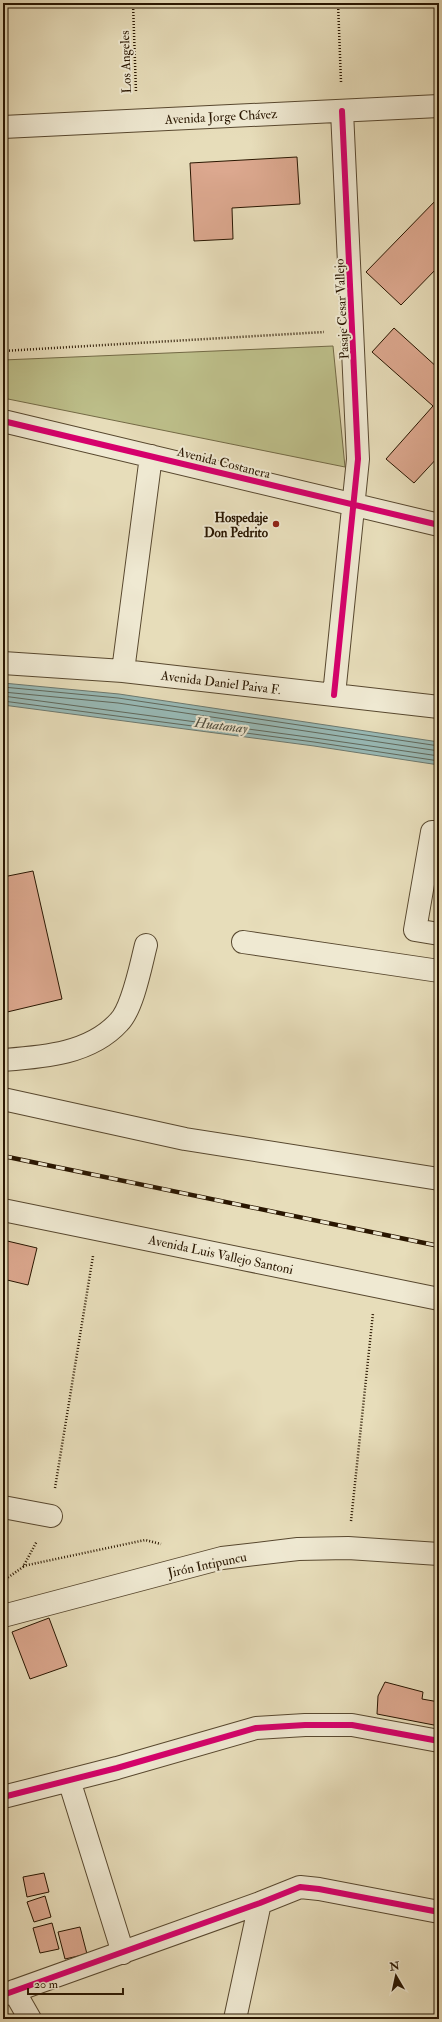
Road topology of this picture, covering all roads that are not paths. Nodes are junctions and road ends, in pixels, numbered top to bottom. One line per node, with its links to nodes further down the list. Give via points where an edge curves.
1 (439, 106): 2 (street, Avenida Jorge Chávez)
2 (342, 111): 3 (street, Avenida Jorge Chávez); 6 (street, Pasaje Cesar Vallejo, via 358,459)
3 (3, 127)
4 (3, 421): 5 (street, Avenida Costanera)
5 (151, 456): 6 (street, Avenida Costanera); 9 (street)
6 (354, 506): 7 (street, Avenida Costanera); 10 (street, Pasaje Cesar Vallejo)
7 (439, 525)
8 (3, 663): 9 (street, Avenida Daniel Paiva F.)
9 (123, 671): 10 (street, Avenida Daniel Paiva F.)
10 (334, 695): 11 (street, Avenida Daniel Paiva F.)
11 (439, 708)
12 (439, 833): 13 (street, via 432,832 415,930)
13 (439, 934)
14 (243, 942): 16 (street)
15 (146, 945): 17 (street, via 134,992 120,1022 90,1045 43,1057)
16 (439, 971)
17 (3, 1060)
18 (3, 1100): 19 (street, via 185,1139)
19 (439, 1179)
20 (3, 1210): 21 (street, Avenida Luis Vallejo Santoni)
21 (439, 1299)
22 (3, 1507): 23 (street)
23 (51, 1516)
24 (439, 1554): 25 (street, Jirón Intipuncu, via 348,1548 298,1549 222,1558)
25 (3, 1616)
26 (439, 1741): 27 (street, via 352,1725 256,1728)
27 (69, 1780): 28 (street); 31 (street)
28 (3, 1797)
29 (260, 1903): 30 (street, via 300,1887); 31 (street); 34 (street)
30 (439, 1912)
31 (123, 1953): 32 (street)
32 (8, 1993): 33 (street)
33 (30, 2019)
34 (235, 2019)

